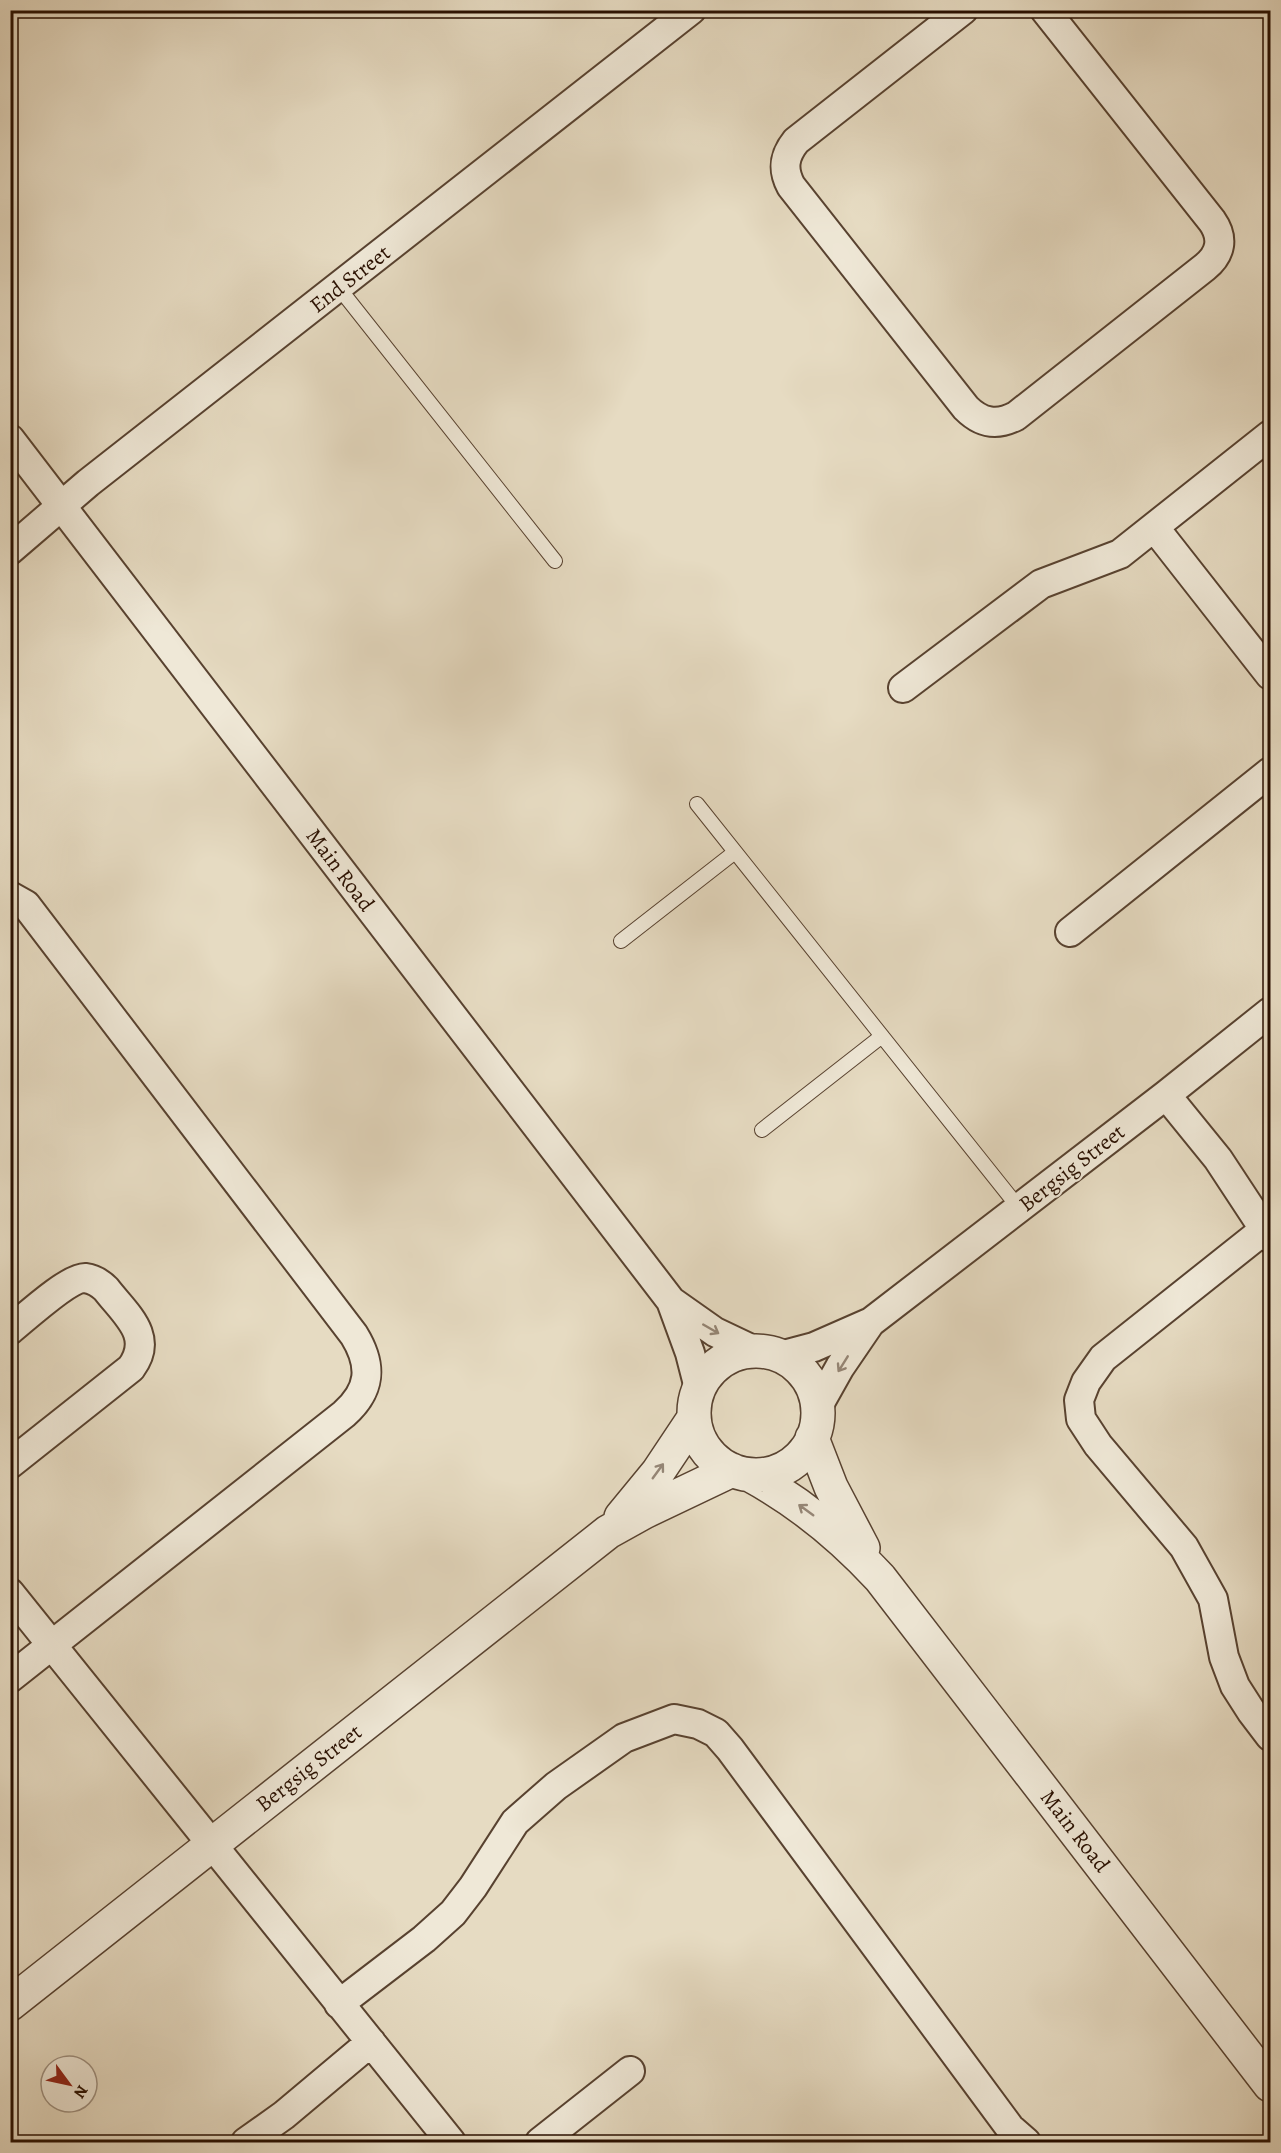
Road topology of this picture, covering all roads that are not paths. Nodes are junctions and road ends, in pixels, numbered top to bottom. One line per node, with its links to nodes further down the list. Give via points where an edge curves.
1 (691, 10): 4 (street, End Street)
2 (963, 10): 3 (street, via 796,141 785,167 791,186 966,408 987,422 997,423 1016,416 1205,267 1218,252 1220,243 1217,227)
3 (1045, 10)
4 (339, 288): 7 (street, End Street); 10 (lane)
5 (1270, 435): 8 (street)
6 (10, 439): 7 (street, Main Road)
7 (62, 507): 9 (street, End Street); 25 (street, Main Road)
8 (1154, 527): 11 (street); 12 (street, via 1120,554 1041,584)
9 (10, 550)
10 (555, 561)
11 (1270, 675)
12 (903, 688)
13 (1270, 772): 17 (street)
14 (696, 804): 15 (lane)
15 (735, 852): 18 (lane); 20 (lane)
16 (10, 896): 36 (street, via 26,905 347,1325 363,1349 367,1364 362,1393 344,1414)
17 (1070, 932)
18 (621, 941)
19 (1270, 1012): 21 (street, Bergsig Street)
20 (882, 1036): 22 (lane); 23 (lane)
21 (1166, 1095): 23 (street, Bergsig Street); 24 (street, via 1218,1159)
22 (762, 1130)
23 (1019, 1208): 26 (street, Bergsig Street)
24 (1267, 1234): 38 (street, via 1103,1358 1079,1400 1081,1419 1098,1445 1184,1547 1213,1599 1234,1686)
25 (671, 1301): 28 (street, Main Road, one-way to 28, via 715,1332); 29 (street, Main Road, via 687,1344)
26 (871, 1322): 28 (street, Bergsig Street, via 814,1347); 30 (street, Bergsig Street, one-way to 30, via 840,1367)
27 (10, 1330): 31 (street, via 67,1285 85,1278 106,1289 139,1332 141,1341 131,1368)
28 (768, 1353): 29 (street, via 740,1353 716,1365); 30 (street, via 795,1365 806,1377 814,1391)
29 (696, 1403): 32 (street, via 698,1435 705,1449 717,1461); 33 (street, Bergsig Street, one-way to 29, via 658,1472)
30 (815, 1423): 32 (street, via 801,1454 786,1466 768,1473); 34 (street, Main Road, via 846,1518)
31 (10, 1464)
32 (741, 1472): 33 (street, Bergsig Street, via 662,1503); 34 (street, Main Road, one-way to 32, via 807,1509)
33 (608, 1532): 39 (street, Bergsig Street)
34 (880, 1578): 44 (street, Main Road)
35 (10, 1593): 36 (street)
36 (52, 1646): 37 (street); 39 (street)
37 (10, 1678)
38 (1270, 1736)
39 (213, 1844): 40 (street, Bergsig Street); 41 (street)
40 (10, 2004)
41 (339, 2004): 42 (street); 45 (street, via 453,1913 515,1822 556,1786 624,1738 674,1719 716,1733 730,1749)
42 (371, 2043): 46 (street); 47 (street)
43 (630, 2071): 48 (street)
44 (1270, 2085)
45 (1010, 2138)
46 (246, 2142)
47 (451, 2142)
48 (540, 2142)

